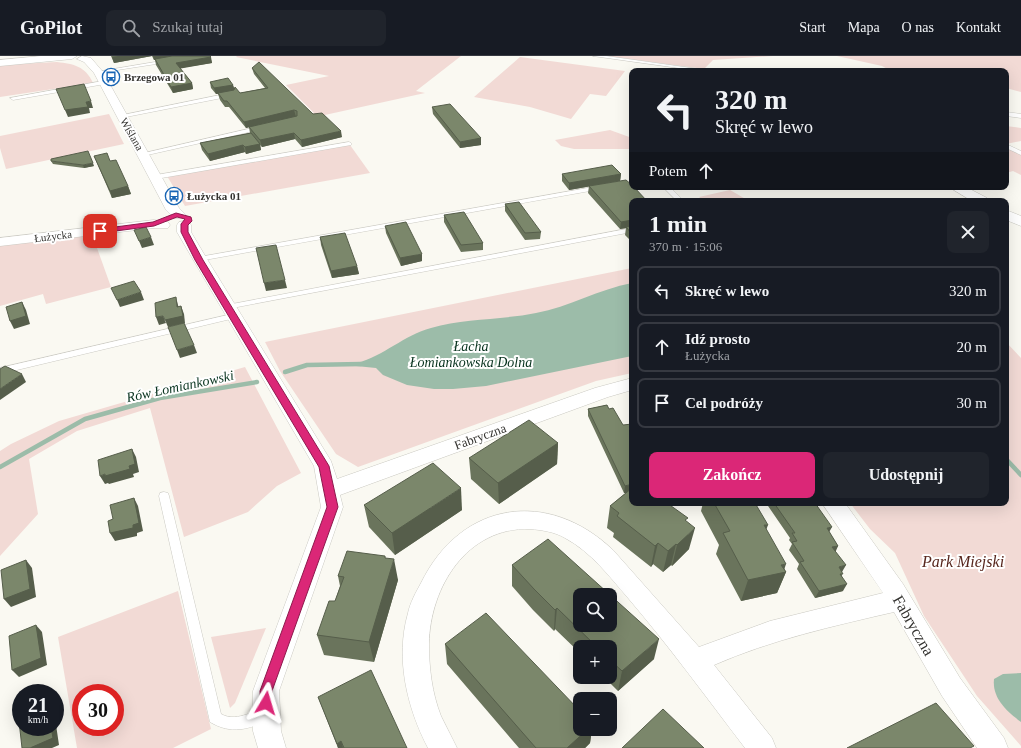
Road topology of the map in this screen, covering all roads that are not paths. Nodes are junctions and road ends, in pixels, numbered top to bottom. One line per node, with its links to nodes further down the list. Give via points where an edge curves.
1 (595, 56): 5 (lane)
2 (79, 57): 4 (street); 6 (street, Wiślana)
3 (175, 60): 6 (lane)
4 (0, 63)
5 (688, 68)
6 (100, 78): 8 (lane); 10 (street, Wiślana)
7 (233, 94): 10 (lane)
8 (13, 98)
9 (1009, 114): 11 (lane)
10 (121, 116): 16 (street, Wiślana)
11 (1021, 116)
12 (268, 128): 16 (lane)
13 (349, 144): 17 (lane)
14 (1009, 147): 15 (lane)
15 (1021, 153)
16 (144, 155): 17 (street, Wiślana)
17 (156, 177): 24 (street, Wiślana)
18 (608, 186): 28 (lane)
19 (669, 190): 21 (lane)
20 (962, 190): 22 (street)
21 (678, 198)
22 (976, 198)
23 (1009, 216): 25 (street)
24 (172, 222): 27 (street, Łużycka); 28 (street, Wiślana)
25 (1021, 222)
26 (629, 231): 29 (lane)
27 (0, 242)
28 (199, 260): 29 (street, Wiślana)
29 (229, 312): 30 (lane); 32 (street, Wiślana, via 324,466)
30 (0, 371)
31 (629, 385): 32 (street, Fabryczna, via 602,392)
32 (330, 490): 37 (street, Wiślana, via 332,507 329,519 266,691)
33 (164, 496): 37 (lane, via 215,718 223,724 232,725)
34 (835, 506): 35 (street, Fabryczna)
35 (900, 600): 36 (street, via 780,628 719,649); 41 (street, Fabryczna, via 951,687)
36 (694, 661): 39 (street, via 650,606 591,542 572,530 549,523 523,519 497,522 469,535 451,554 434,579 419,615 416,647 418,683 429,720); 40 (street)
37 (266, 716): 38 (street, Wiślana)
38 (272, 748)
39 (443, 748)
40 (762, 748)
41 (994, 748)

